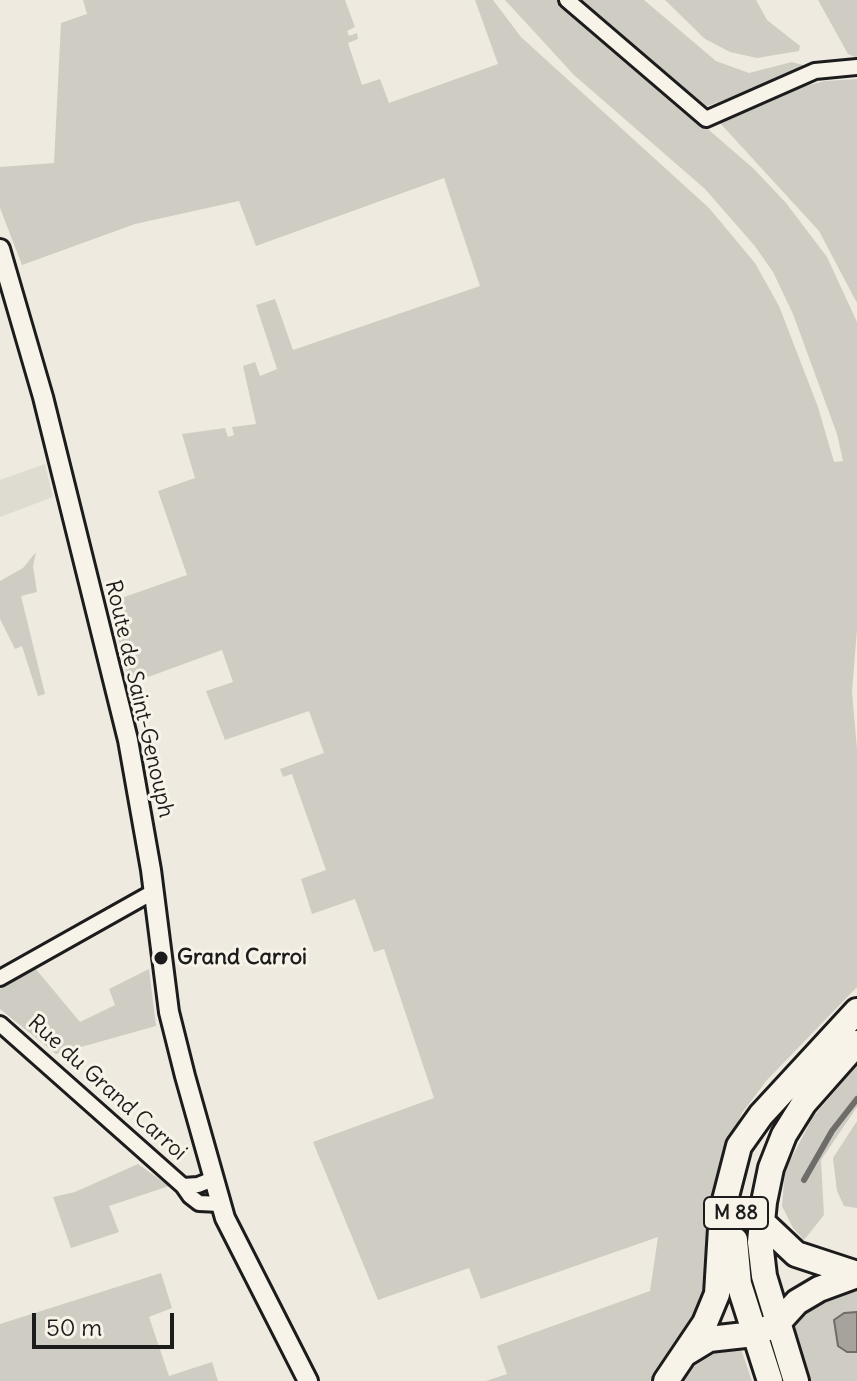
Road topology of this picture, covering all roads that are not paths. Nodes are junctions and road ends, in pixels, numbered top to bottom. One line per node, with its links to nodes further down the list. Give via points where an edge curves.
1 (567, 0): 2 (street, via 706,119 815,71)
2 (857, 67)
3 (0, 249): 4 (street, Route de Saint-Genouph, via 43,397 128,740)
4 (153, 892): 5 (street); 10 (street, Route de Saint-Genouph, via 172,1029)
5 (0, 978)
6 (857, 1011): 9 (highway, M 88)
7 (1, 1025): 11 (street, Rue du Grand Carroi)
8 (857, 1043): 13 (highway, M 88, via 804,1103 784,1135 771,1168)
9 (777, 1098): 16 (highway, M 88, via 749,1155 736,1217 739,1284); 17 (highway, via 739,1146 722,1212 717,1294)
10 (213, 1179): 11 (street, Rue du Grand Carroi); 12 (street, Route de Saint-Genouph)
11 (183, 1186): 12 (street, Rue du Grand Carroi, via 199,1203)
12 (220, 1204): 18 (street, Route de Saint-Genouph)
13 (762, 1222): 14 (highway, via 796,1254); 15 (highway, M 88, via 761,1259)
14 (857, 1274): 15 (highway, via 797,1302)
15 (777, 1324): 16 (highway); 21 (highway, M 88)
16 (754, 1334): 17 (highway, via 709,1339); 20 (highway, M 88)
17 (684, 1355): 19 (highway)
18 (308, 1381)
19 (666, 1381)
20 (770, 1381)
21 (796, 1381)

